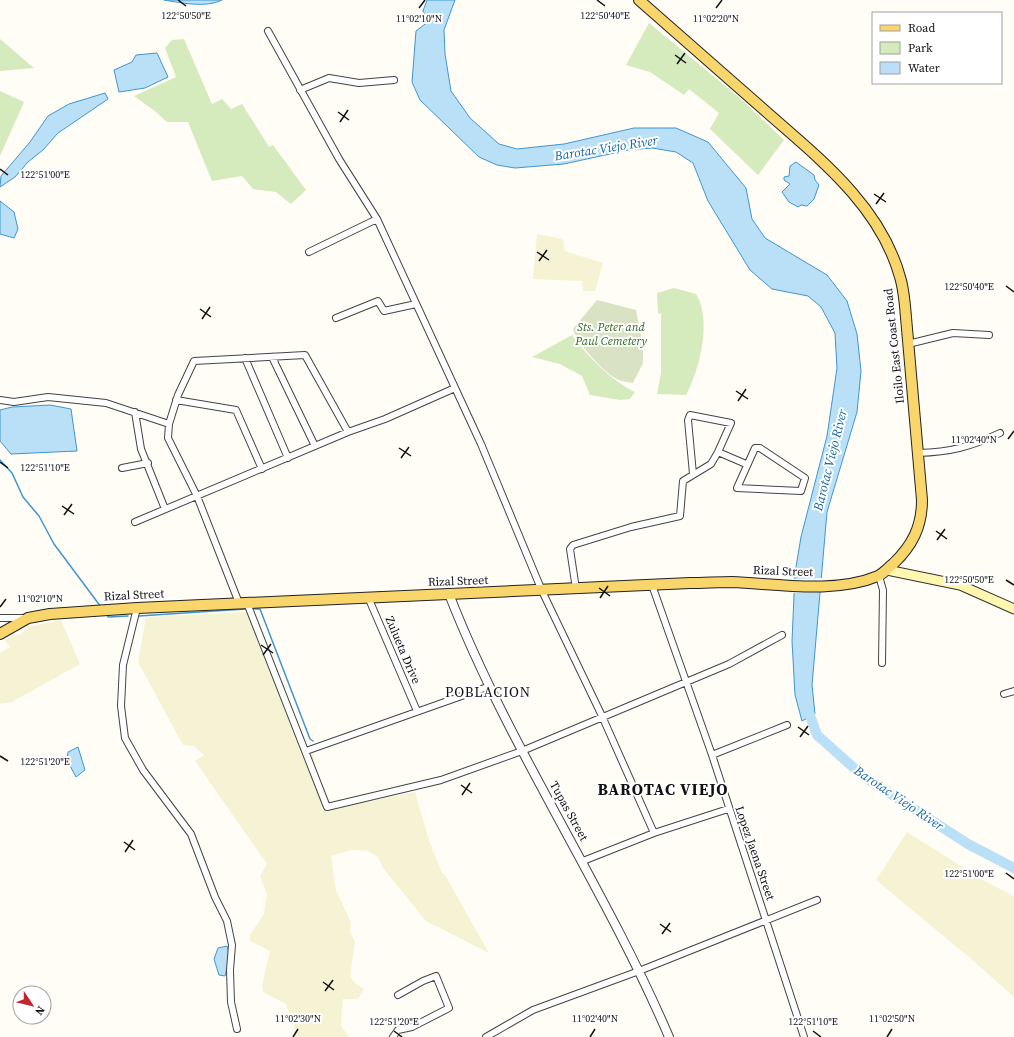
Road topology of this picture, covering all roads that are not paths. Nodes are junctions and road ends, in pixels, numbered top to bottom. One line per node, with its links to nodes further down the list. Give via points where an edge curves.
1 (639, 0): 10 (main road, Iloilo East Coast Road, via 822,161 855,195 875,223 900,277)
2 (268, 31): 4 (street)
3 (394, 80): 4 (street, via 359,83 329,78)
4 (300, 90): 5 (street, via 338,159)
5 (377, 219): 6 (street); 7 (street)
6 (308, 252)
7 (416, 304): 8 (street, via 384,311 378,301); 13 (street)
8 (336, 318)
9 (989, 335): 10 (street, via 953,333)
10 (908, 344): 22 (main road, Iloilo East Coast Road)
11 (272, 357): 12 (street); 18 (street, via 305,355); 20 (street)
12 (245, 358): 15 (street, via 194,361); 23 (street)
13 (455, 388): 18 (street, via 385,419); 35 (street)
14 (0, 400): 16 (street, via 14,402 48,397 106,403)
15 (176, 400): 17 (street); 27 (street, via 236,410)
16 (135, 412): 17 (street); 24 (street, via 141,449)
17 (168, 424): 29 (street, via 168,438)
18 (348, 432): 20 (street)
19 (1000, 433): 22 (street, via 956,450)
20 (315, 446): 23 (street)
21 (718, 452): 25 (street); 28 (street, via 711,464); 28 (street, via 731,423 690,414 688,420)
22 (918, 453): 32 (main road, Iloilo East Coast Road, via 922,515 910,545)
23 (288, 458): 27 (street)
24 (148, 463): 26 (street); 30 (street)
25 (746, 464): 25 (street, via 755,448 760,448 805,478 801,491 737,488)
26 (122, 468)
27 (262, 469): 29 (street)
28 (693, 474): 34 (street, via 683,481 680,516 631,527 573,545 570,549)
29 (197, 496): 30 (street); 38 (street)
30 (165, 509): 31 (street)
31 (135, 522)
32 (883, 573): 33 (main road, Rizal Street, via 854,582 830,585 788,586 732,582); 40 (main road, via 960,585); 45 (street)
33 (652, 585): 34 (main road, Rizal Street); 46 (street, Lopez Jaena Street)
34 (576, 589): 35 (main road, Rizal Street)
35 (542, 591): 36 (main road, Rizal Street); 51 (street)
36 (450, 594): 37 (main road, Rizal Street); 47 (street, Tupas Street, via 468,643)
37 (368, 597): 38 (main road, Rizal Street); 50 (street, Zulueta Drive)
38 (243, 603): 39 (main road, Rizal Street); 53 (street)
39 (137, 608): 42 (main road, Rizal Street); 63 (street, via 123,665 120,706 125,738 143,770 191,834 227,921 232,945 231,1002)
40 (1014, 609)
41 (0, 618): 42 (street)
42 (28, 618): 43 (main road)
43 (0, 634)
44 (782, 635): 46 (street, via 729,664)
45 (882, 664)
46 (687, 681): 51 (street); 55 (street, Lopez Jaena Street)
47 (490, 686): 50 (street); 54 (street, Tupas Street)
48 (1014, 691): 49 (street)
49 (1004, 694)
50 (417, 711): 53 (street)
51 (602, 716): 54 (street); 57 (street)
52 (788, 725): 55 (street)
53 (306, 750): 54 (street, via 327,807 441,780)
54 (522, 751): 58 (street, Tupas Street)
55 (712, 754): 56 (street, Lopez Jaena Street)
56 (728, 808): 57 (street); 60 (street, Lopez Jaena Street)
57 (654, 833): 58 (street)
58 (583, 862): 61 (street, Tupas Street)
59 (817, 900): 60 (street)
60 (767, 919): 61 (street); 67 (street, Lopez Jaena Street)
61 (639, 971): 65 (street, via 533,1010); 66 (street, Tupas Street)
62 (398, 995): 64 (street, via 436,976 449,1008 412,1028 398,1030)
63 (237, 1029)
64 (393, 1037)
65 (486, 1037)
66 (669, 1037)
67 (804, 1037)

